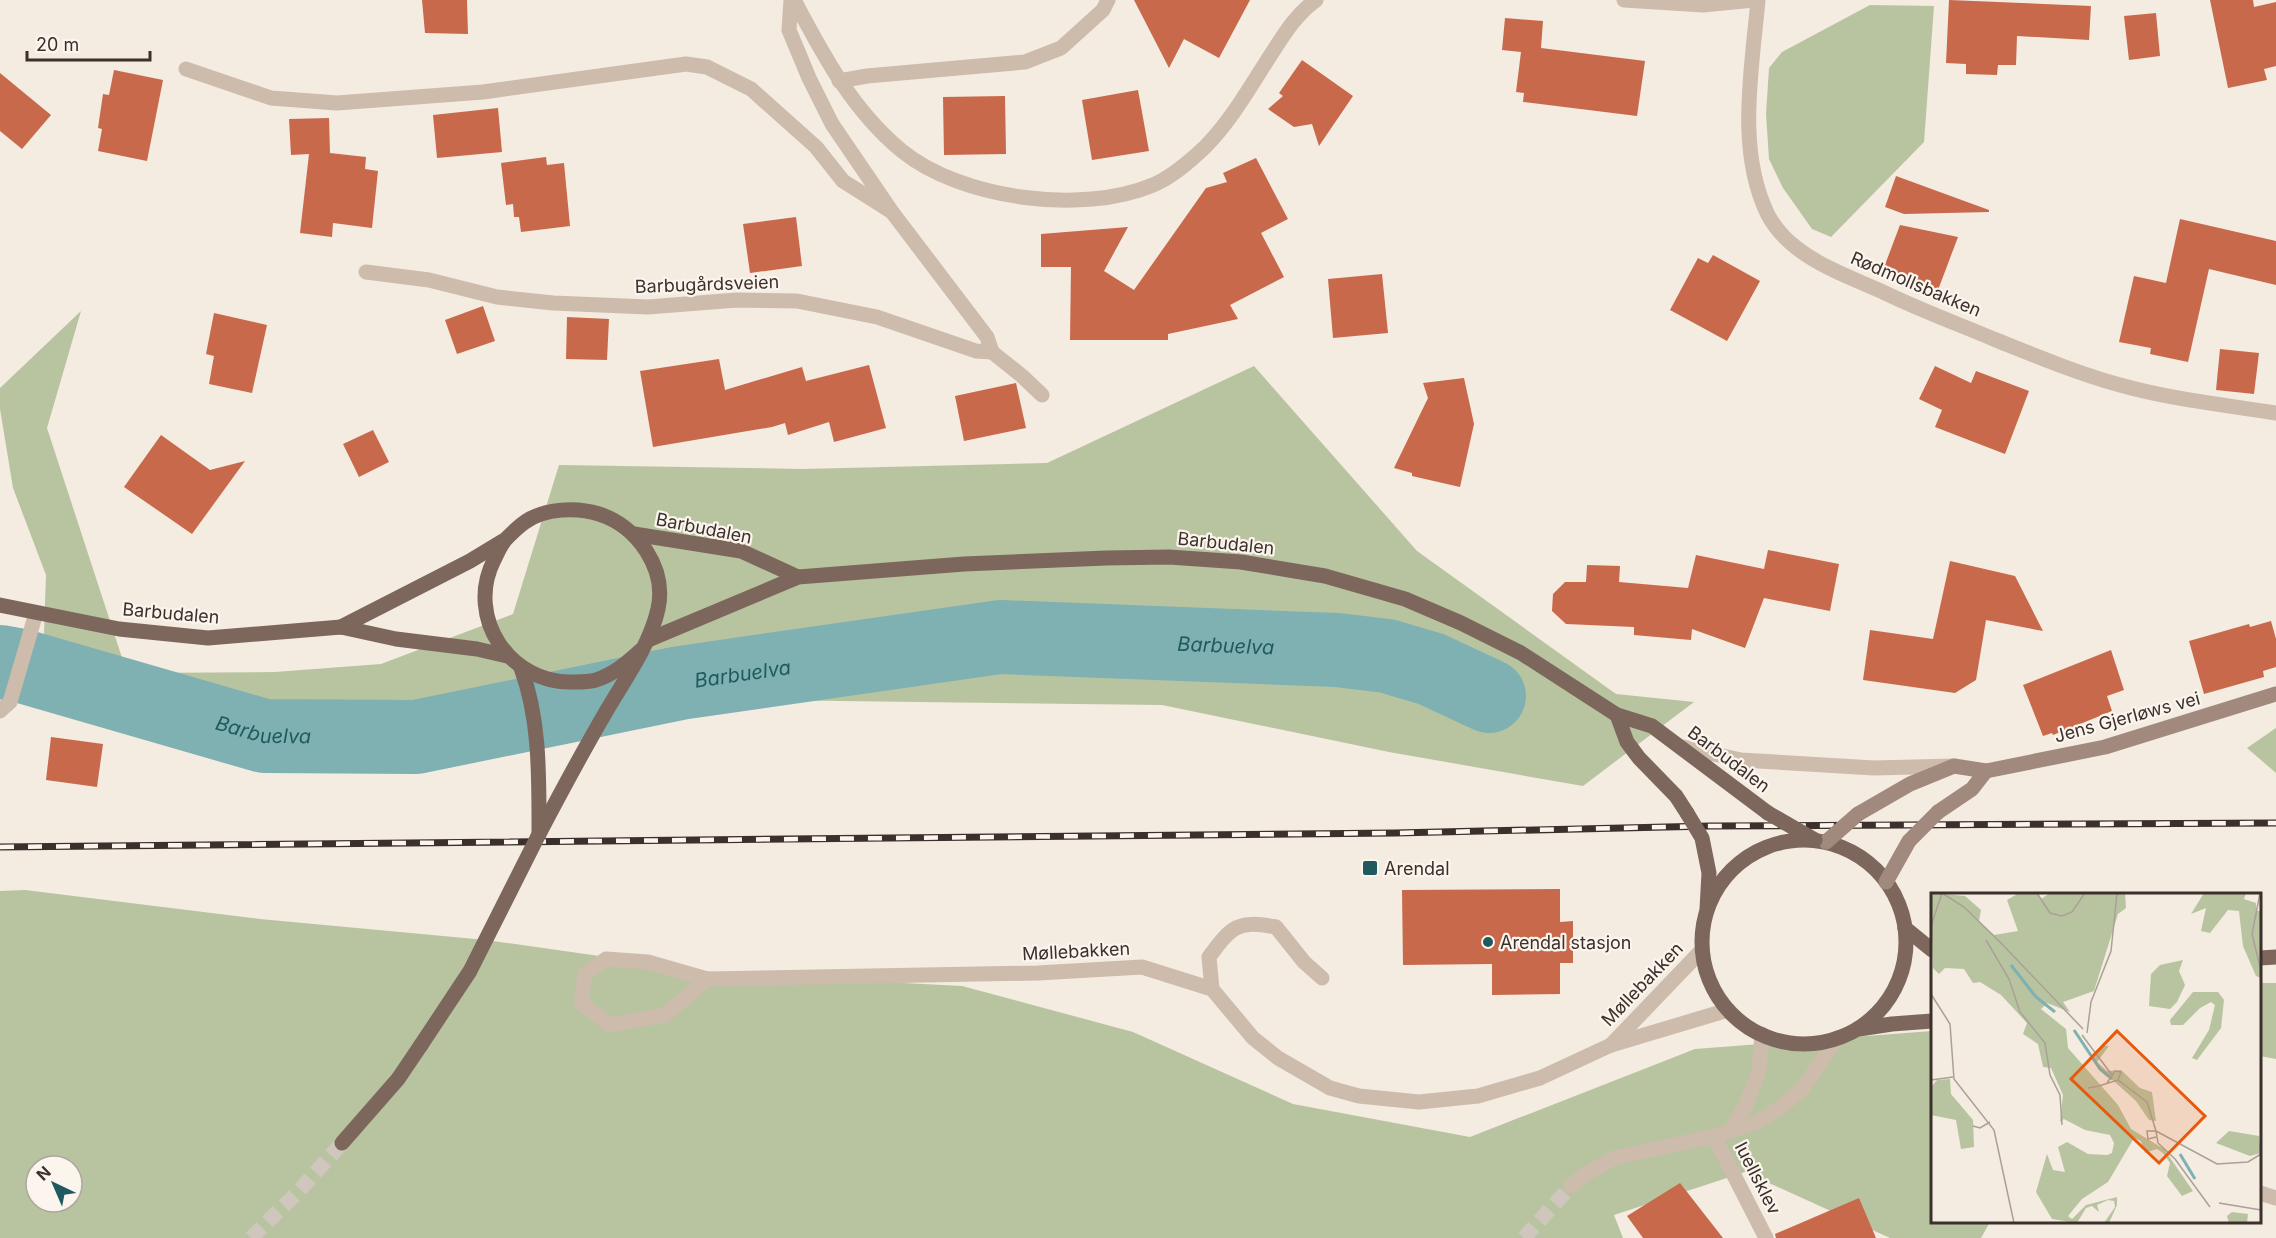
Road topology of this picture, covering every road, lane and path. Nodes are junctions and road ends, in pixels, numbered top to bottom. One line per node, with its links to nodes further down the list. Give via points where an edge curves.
1 (793, 0): 8 (street); 9 (street, via 789,30 809,78 832,124)
2 (1108, 0): 8 (street, via 1103,10 1061,48 1025,62)
3 (1316, 0): 8 (street, via 1286,30 1231,117 1205,147 1153,185 1117,196 1067,200 1002,195 968,186 933,171 902,151 877,128)
4 (1624, 0): 5 (street, via 1703,5)
5 (1754, 0)
6 (1758, 0): 13 (street, Rødmollsbakken, via 1749,94 1752,157 1757,188 1769,217 1798,249 1826,267 1913,306 2119,385)
7 (186, 69): 9 (street, via 271,98 338,103 483,92 686,64 707,66 751,89 816,147 843,181)
8 (839, 81)
9 (891, 212): 11 (street, via 987,337)
10 (366, 272): 11 (street, Barbugårdsveien, via 429,280 497,297 553,303 648,307 737,300 797,301 877,317 976,351)
11 (992, 352): 12 (street)
12 (1042, 395)
13 (2276, 413)
14 (634, 534): 15 (main road, via 612,518 584,509 542,513); 16 (main road, Barbudalen, via 741,552); 20 (main road, via 649,553 657,578 658,608)
15 (504, 540): 19 (main road, Barbudalen); 21 (main road, via 487,574 486,615)
16 (798, 577): 20 (main road, Barbudalen); 25 (main road, Barbudalen, via 964,564 1169,557 1241,562 1325,576 1404,599 1461,623 1521,653)
17 (0, 605): 18 (main road, Barbudalen)
18 (36, 613): 19 (main road, Barbudalen, via 208,638); 24 (street, via 10,702)
19 (341, 627): 21 (main road, Barbudalen)
20 (644, 645): 22 (main road, via 619,670 595,681 558,683); 29 (main road)
21 (507, 656): 22 (main road)
22 (521, 668): 29 (main road, via 534,707)
23 (2276, 693): 28 (main road, Jens Gjerløws vei, via 2104,747)
24 (0, 711)
25 (1617, 715): 26 (main road, Barbudalen, via 1652,726); 32 (main road, bridge, via 1627,742 1676,796 1702,838 1709,873)
26 (1683, 747): 27 (street, via 1741,760 1874,768); 30 (main road, Barbudalen, bridge, via 1768,813)
27 (1954, 766): 28 (main road, Jens Gjerløws vei); 30 (main road, bridge, via 1910,784)
28 (1986, 771): 31 (main road, bridge, via 1972,789 1938,812 1909,841)
29 (539, 834): 49 (main road, bridge, via 470,971 398,1079)
30 (1821, 841): 31 (main road, via 1856,855); 32 (main road, bridge, via 1776,843 1741,861 1726,875)
31 (1886, 882): 33 (main road)
32 (1707, 909): 35 (main road)
33 (1905, 928): 34 (main road); 43 (main road, via 1900,975 1890,997)
34 (1931, 949)
35 (1702, 950): 41 (main road, via 1710,982); 46 (street, Møllebakken)
36 (2276, 957): 37 (main road)
37 (2261, 958)
38 (1322, 978): 40 (street, via 1276,927 1250,922 1227,933 1209,957)
39 (707, 979): 39 (street, Møllebakken, via 665,1016 610,1025 581,1003 585,974 606,959 648,962); 40 (street, Møllebakken, via 1038,973 1142,967)
40 (1212, 988): 46 (street, Møllebakken, via 1253,1038 1278,1058 1330,1088 1359,1096 1419,1102 1478,1096 1539,1078)
41 (1728, 1010): 44 (main road); 46 (street, Møllebakken)
42 (1931, 1021): 43 (main road)
43 (1856, 1029): 45 (main road)
44 (1762, 1034): 45 (main road, via 1799,1043); 47 (street, via 1759,1071)
45 (1837, 1038): 47 (street, via 1803,1088 1780,1108 1755,1123)
46 (1611, 1045)
47 (1730, 1131): 48 (street)
48 (1714, 1136): 50 (street, via 1614,1158); 53 (street, Iuellsklev)
49 (342, 1143)
50 (1571, 1186)
51 (2261, 1194): 52 (street)
52 (2276, 1198)
53 (1766, 1238)

